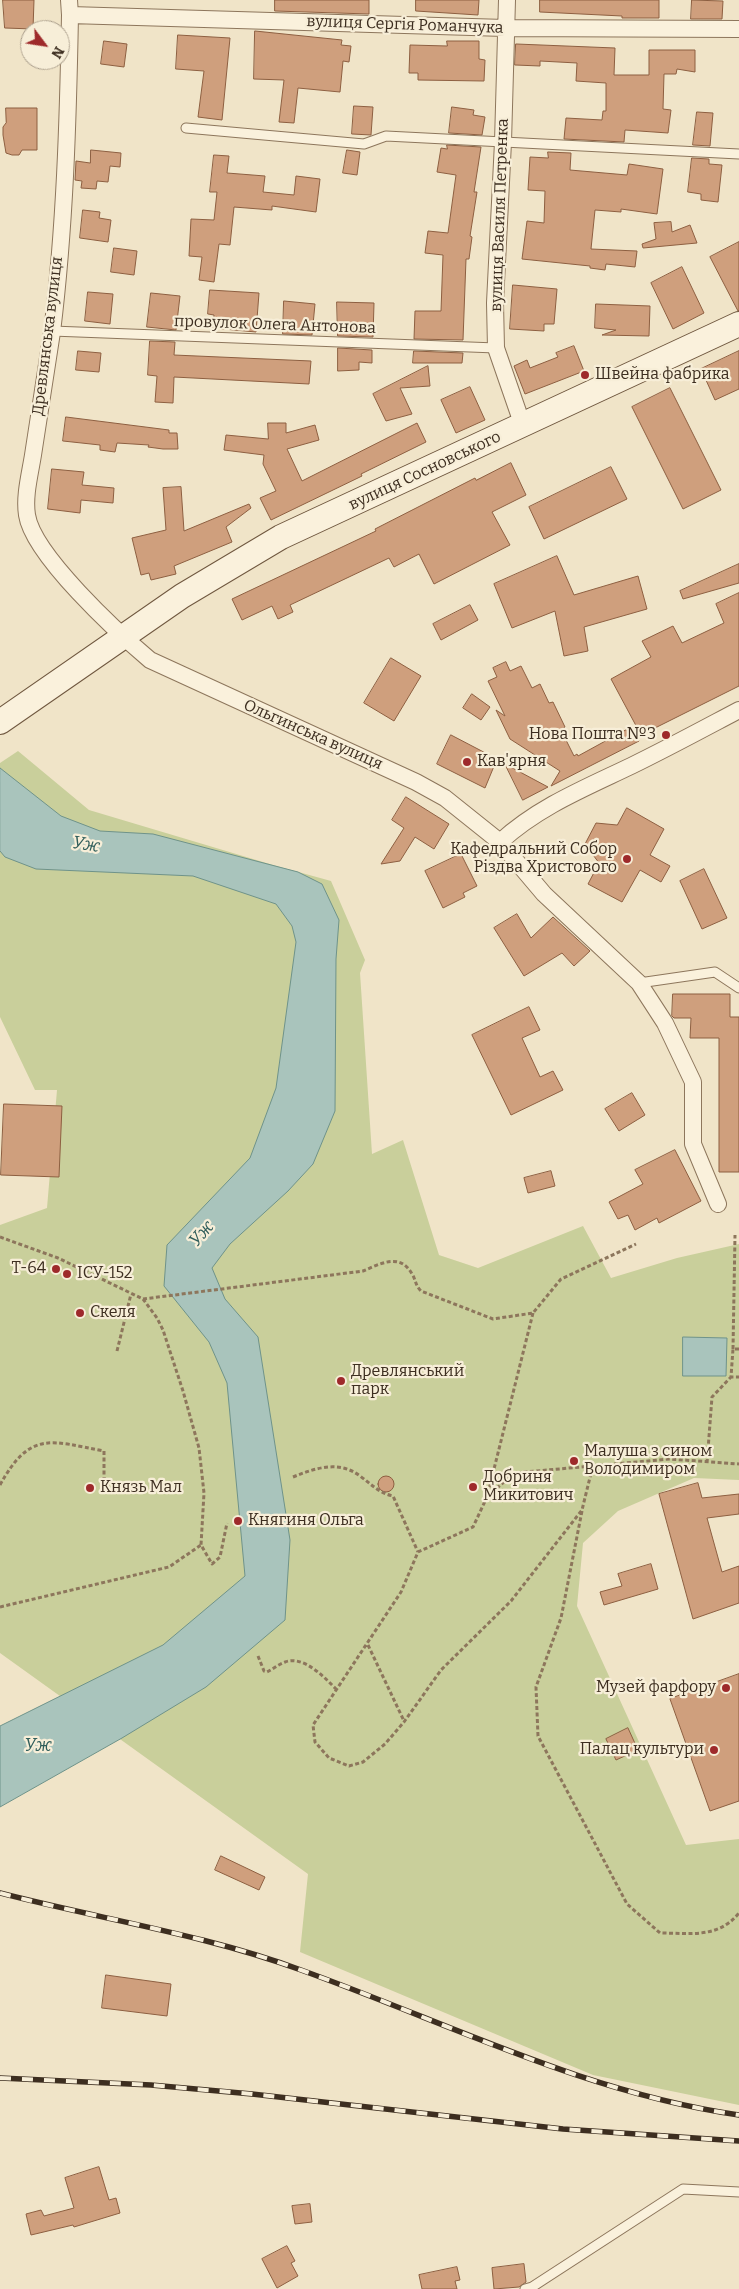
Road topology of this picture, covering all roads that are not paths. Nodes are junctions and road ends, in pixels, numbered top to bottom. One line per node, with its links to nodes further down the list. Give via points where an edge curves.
1 (507, 0): 3 (street, вулиця Василя Петренка)
2 (69, 7): 3 (street, вулиця Сергія Романчука); 9 (street, Древлянська вулиця, via 68,154)
3 (505, 28): 4 (street, вулиця Сергія Романчука); 6 (street, вулиця Василя Петренка)
4 (739, 30)
5 (186, 128): 6 (lane, via 364,144 386,136)
6 (503, 142): 7 (lane); 10 (street, вулиця Василя Петренка, via 495,303)
7 (739, 154)
8 (739, 324): 11 (street, вулиця Сосновського)
9 (52, 331): 10 (lane, провулок Олега Антонова); 12 (street, Древлянська вулиця, via 28,487 27,515 37,542 57,569)
10 (496, 348): 11 (street, вулиця Василя Петренка)
11 (524, 426): 12 (street, вулиця Сосновського, via 281,537)
12 (122, 636): 14 (street, вулиця Сосновського); 15 (street, Ольгинська вулиця, via 150,660 416,782 444,798)
13 (739, 710): 15 (street, via 541,810)
14 (0, 722)
15 (500, 842): 16 (street, Ольгинська вулиця, via 544,894)
16 (639, 983): 17 (lane, via 715,972); 18 (street, Ольгинська вулиця, via 665,1023 693,1082 693,1144)
17 (739, 988)
18 (718, 1204)
19 (739, 2192): 20 (lane, via 683,2189)
20 (525, 2289)

